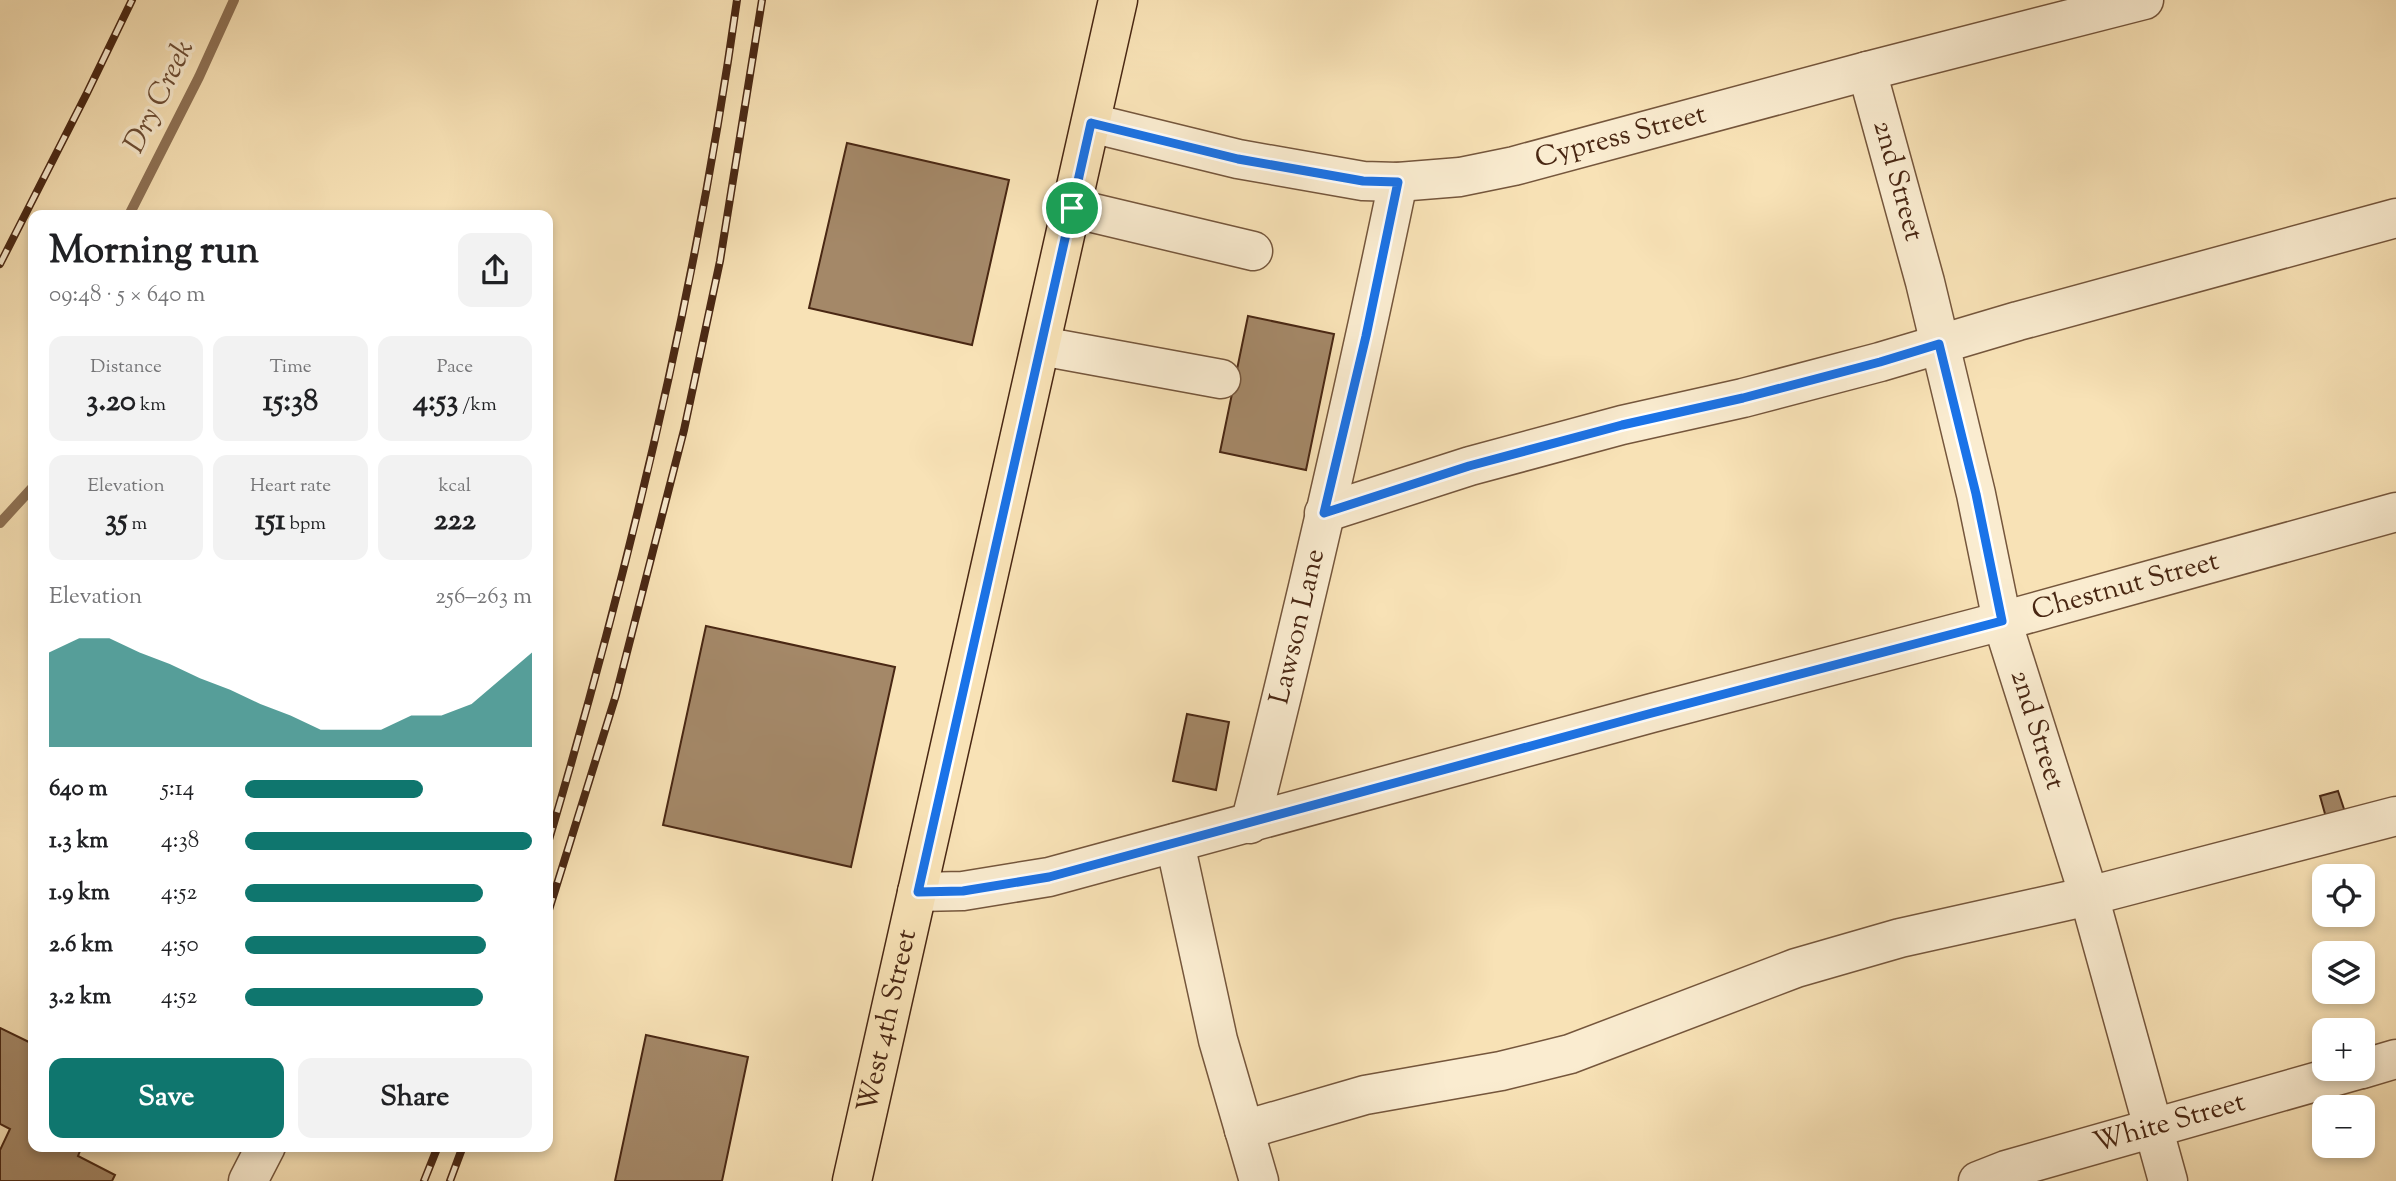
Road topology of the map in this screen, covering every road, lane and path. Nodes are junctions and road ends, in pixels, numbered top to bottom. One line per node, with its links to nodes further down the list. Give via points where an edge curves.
1 (1118, 0): 4 (main road, West 4th Street)
2 (2144, 0): 3 (street, Cypress Street)
3 (1867, 71): 5 (street, Cypress Street, via 1514,166 1460,177); 9 (street, 2nd Street)
4 (1091, 123): 5 (street, Cypress Street, via 1238,159 1363,181); 6 (main road, West 4th Street)
5 (1398, 182): 13 (street, Lawson Lane)
6 (1072, 208): 8 (street); 10 (main road, West 4th Street)
7 (2396, 218): 9 (street)
8 (1253, 251)
9 (1939, 344): 13 (street, via 1469,466); 14 (street, 2nd Street)
10 (1041, 346): 11 (street); 18 (main road, West 4th Street)
11 (1221, 379)
12 (2396, 512): 14 (street, Chestnut Street)
13 (1324, 513): 16 (street, Lawson Lane)
14 (2002, 621): 16 (street, Chestnut Street); 19 (street, 2nd Street)
15 (2396, 816): 19 (street)
16 (1250, 824): 17 (street, Chestnut Street)
17 (1175, 844): 18 (street, Chestnut Street, via 1049,877 963,891); 24 (street)
18 (918, 892): 27 (main road, West 4th Street)
19 (2089, 896): 23 (street, 2nd Street); 24 (street, via 1900,938 1796,968 1570,1054 1365,1095)
20 (2396, 1059): 21 (street, White Street)
21 (2375, 1065)
22 (2320, 1081): 23 (street, White Street)
23 (2154, 1129): 29 (street, White Street); 30 (street, 2nd Street)
24 (1244, 1130): 28 (street)
25 (263, 1152): 26 (street)
26 (248, 1181)
27 (852, 1181)
28 (1259, 1181)
29 (1978, 1181)
30 (2168, 1181)

